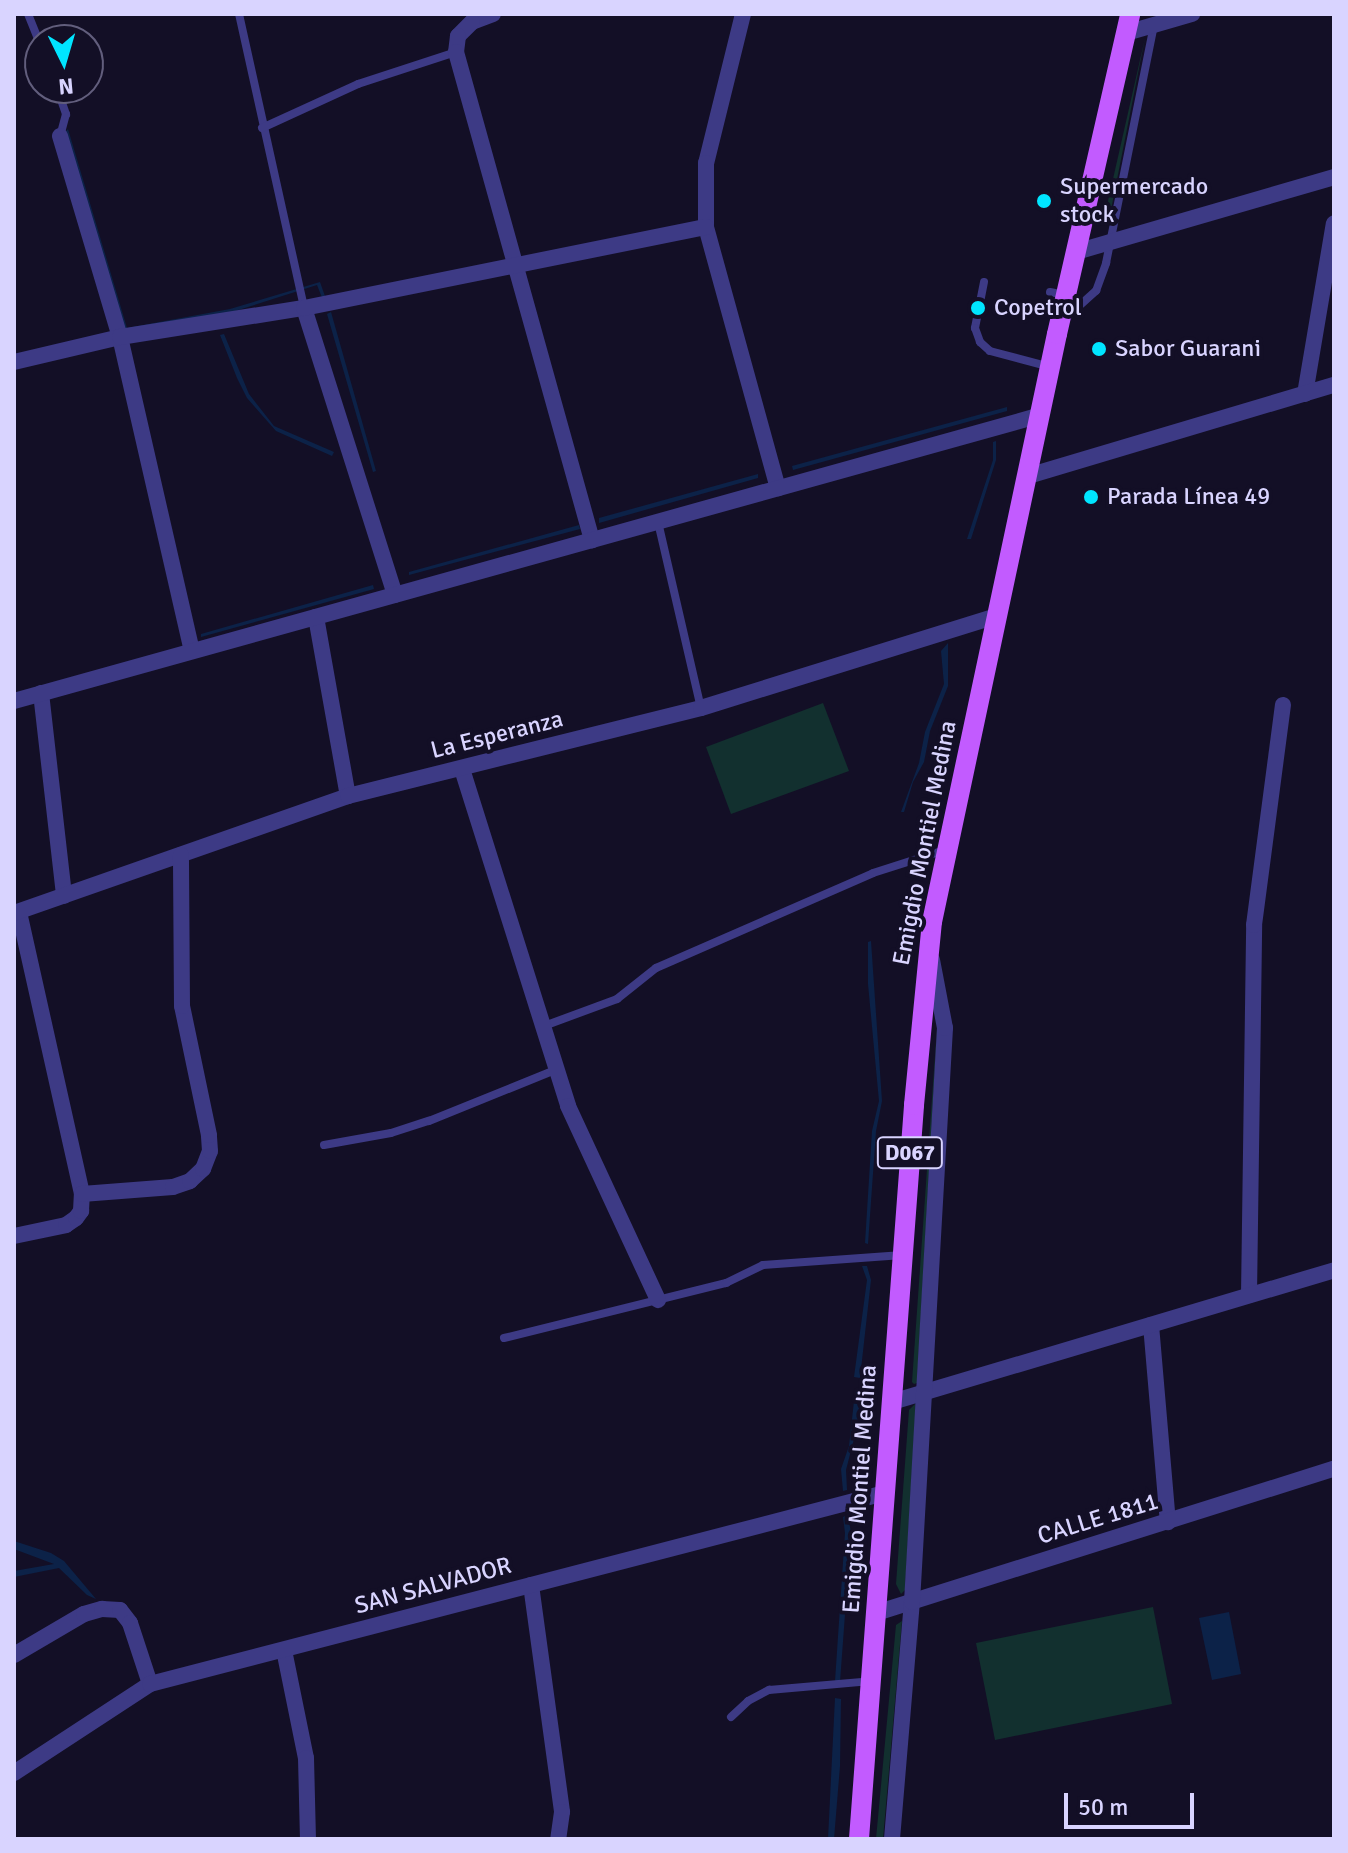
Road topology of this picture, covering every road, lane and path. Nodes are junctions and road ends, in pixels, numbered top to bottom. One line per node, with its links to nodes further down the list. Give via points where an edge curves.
1 (239, 14): 9 (lane)
2 (493, 14): 7 (street, via 472,22 458,36)
3 (743, 14): 13 (street, via 706,163)
4 (1191, 14): 6 (street)
5 (1128, 24): 6 (street); 15 (main road, Emigdio Montiel Medina / D067)
6 (1154, 25): 14 (lane)
7 (456, 52): 9 (lane, via 358,84); 16 (street)
8 (63, 104): 10 (lane, via 66,114)
9 (262, 128): 18 (lane)
10 (60, 136): 20 (street)
11 (1334, 177): 14 (street)
12 (1334, 223): 24 (street)
13 (706, 227): 16 (street); 27 (street)
14 (1110, 242): 15 (street); 19 (lane, via 1096,291 1074,308)
15 (1076, 252): 19 (main road, Emigdio Montiel Medina / D067, via 1058,293)
16 (516, 266): 18 (street); 29 (street)
17 (984, 282): 22 (lane, via 975,328 980,342 990,351)
18 (304, 308): 20 (street); 30 (street)
19 (1057, 334): 22 (main road, Emigdio Montiel Medina / D067)
20 (120, 337): 21 (street); 33 (street)
21 (14, 362)
22 (1050, 367): 25 (main road, Emigdio Montiel Medina / D067)
23 (1334, 385): 24 (street)
24 (1305, 394): 26 (street)
25 (1041, 415): 26 (main road, Emigdio Montiel Medina / D067); 27 (street)
26 (1028, 476): 31 (main road, Emigdio Montiel Medina / D067)
27 (778, 488): 28 (street)
28 (658, 522): 29 (street); 37 (lane)
29 (592, 540): 30 (street)
30 (395, 595): 32 (street)
31 (996, 616): 37 (street, La Esperanza); 40 (main road, Emigdio Montiel Medina / D067)
32 (316, 617): 33 (street); 39 (street)
33 (192, 651): 34 (street)
34 (41, 693): 35 (street); 42 (street)
35 (14, 701)
36 (1283, 705): 52 (street, via 1254,925)
37 (701, 708): 38 (street, La Esperanza)
38 (462, 769): 39 (street, La Esperanza); 45 (street)
39 (348, 796): 41 (street, La Esperanza)
40 (946, 850): 44 (main road, Emigdio Montiel Medina / D067); 45 (lane, via 873,873 656,968 617,999)
41 (181, 855): 42 (street, La Esperanza); 48 (street, via 182,1006 210,1151 203,1169 173,1187)
42 (64, 896): 43 (street, La Esperanza)
43 (16, 912): 48 (street)
44 (929, 945): 50 (main road, Emigdio Montiel Medina / D067); 56 (street, via 945,1028)
45 (544, 1026): 46 (street)
46 (555, 1070): 47 (lane, via 429,1121); 53 (street)
47 (324, 1145)
48 (82, 1194): 49 (street, via 81,1211 66,1225)
49 (14, 1236)
50 (903, 1255): 53 (lane, via 772,1263 726,1283); 57 (main road, Emigdio Montiel Medina / D067)
51 (1334, 1270): 52 (street)
52 (1249, 1295): 54 (street)
53 (658, 1300): 55 (lane)
54 (1151, 1325): 56 (street); 60 (street)
55 (504, 1338)
56 (925, 1392): 57 (street); 62 (street)
57 (892, 1402): 59 (main road, Emigdio Montiel Medina / D067)
58 (1334, 1469): 60 (street, CALLE 1811)
59 (885, 1493): 61 (street, SAN SALVADOR); 63 (main road, Emigdio Montiel Medina / D067)
60 (1168, 1522): 62 (street, CALLE 1811)
61 (531, 1585): 64 (street, SAN SALVADOR); 71 (street, via 562,1812)
62 (912, 1602): 63 (street, CALLE 1811); 73 (street)
63 (876, 1613): 66 (main road, Emigdio Montiel Medina / D067)
64 (284, 1650): 67 (street, SAN SALVADOR); 70 (street, via 306,1758)
65 (14, 1655): 67 (street, via 84,1614 120,1610 130,1623)
66 (871, 1681): 68 (lane, via 769,1690); 72 (main road, Emigdio Montiel Medina / D067)
67 (150, 1684): 69 (street, SAN SALVADOR)
68 (731, 1717)
69 (14, 1773)
70 (308, 1839)
71 (558, 1839)
72 (859, 1839)
73 (892, 1839)

